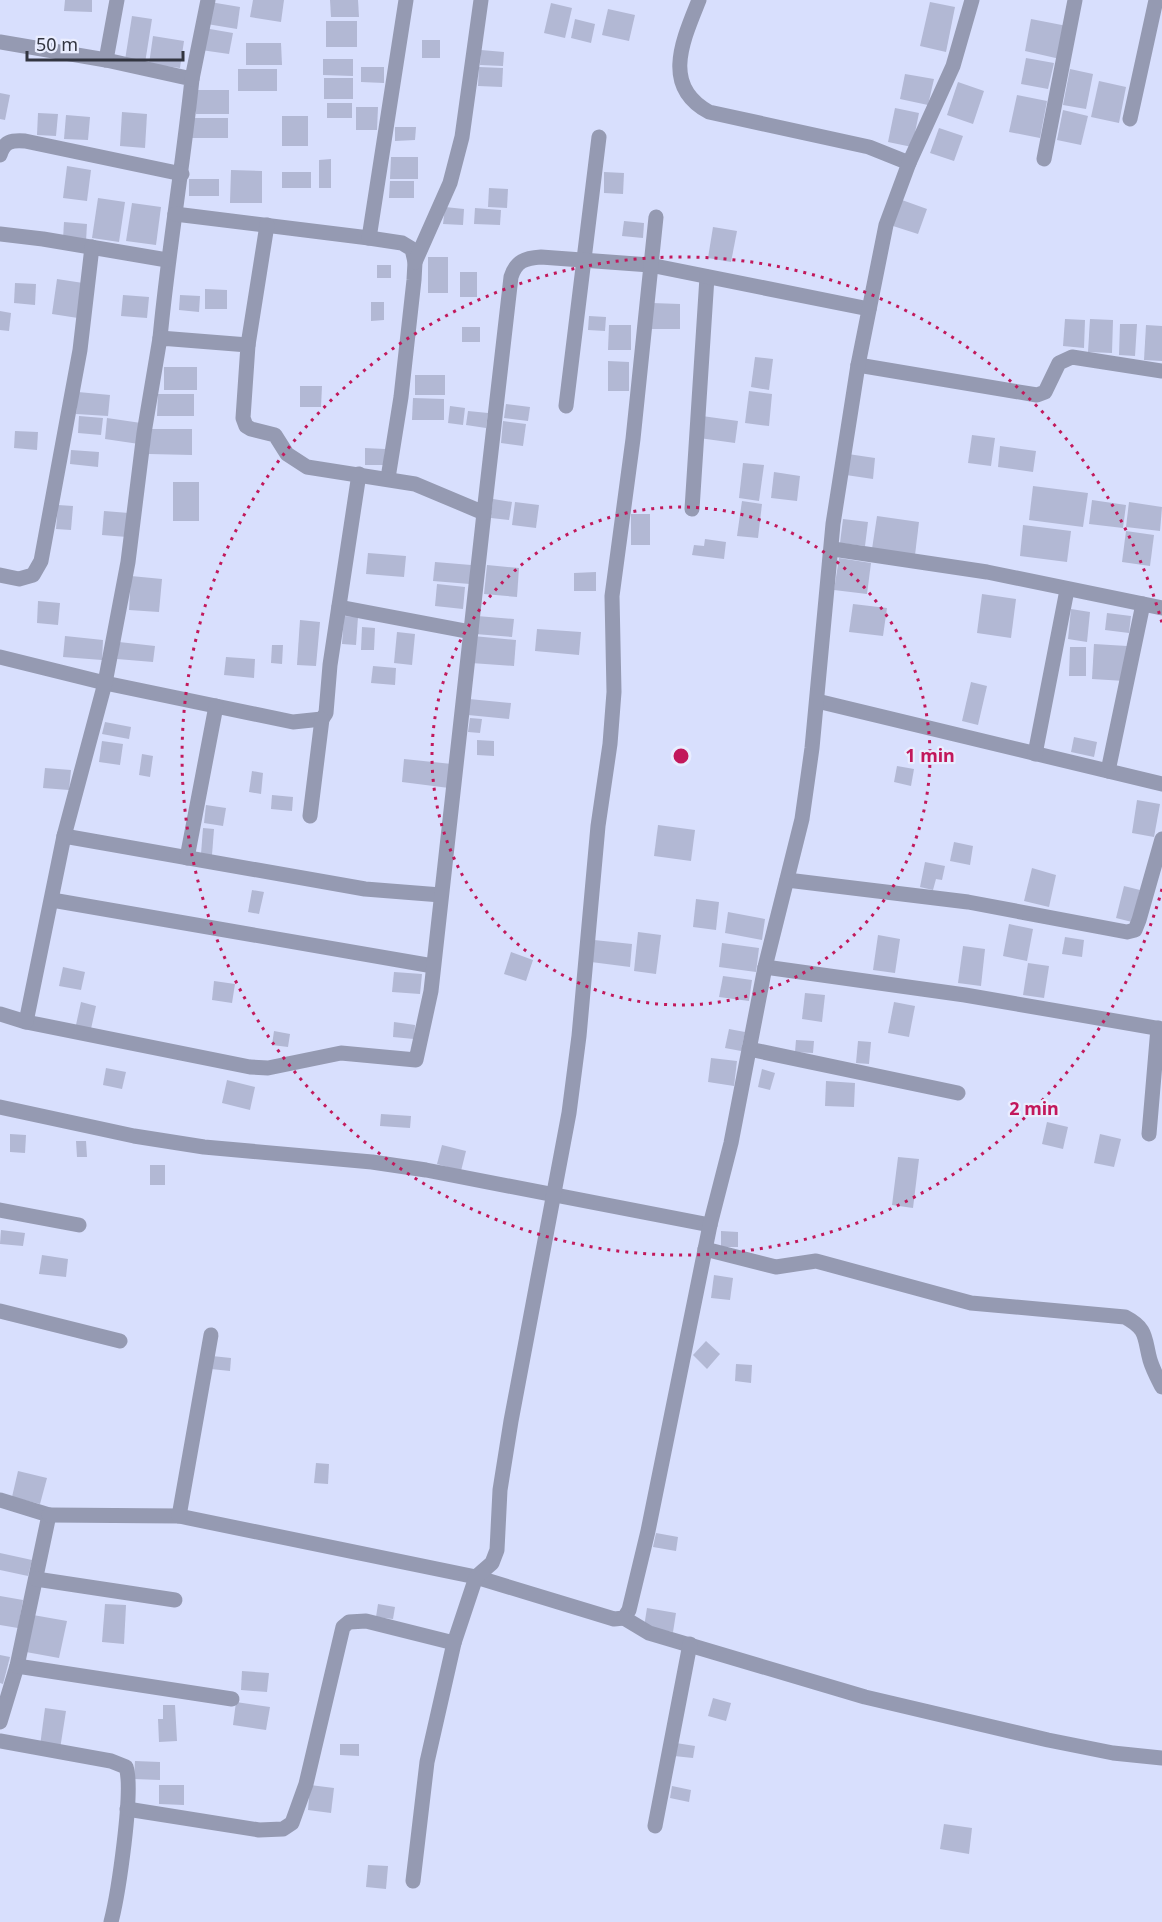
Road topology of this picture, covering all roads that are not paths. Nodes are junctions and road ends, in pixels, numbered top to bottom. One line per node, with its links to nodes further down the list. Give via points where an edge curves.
1 (117, 0): 10 (street)
2 (208, 0): 11 (street)
3 (406, 0): 22 (street)
4 (481, 0): 26 (street, via 464,126 453,171)
5 (699, 0): 16 (street, via 685,36 680,77 682,88 696,105 723,115 869,147)
6 (972, 0): 16 (street, via 953,66)
7 (1075, 0): 15 (street)
8 (1156, 0): 12 (street)
9 (0, 42): 10 (street)
10 (106, 60): 11 (street)
11 (192, 79): 17 (street)
12 (1130, 119)
13 (599, 137): 24 (street)
14 (0, 155): 17 (street, via 10,141 26,141)
15 (1044, 159)
16 (909, 163): 29 (street, via 886,225)
17 (182, 174): 18 (street)
18 (175, 214): 20 (street); 25 (street)
19 (656, 218): 27 (street)
20 (267, 225): 22 (street); 31 (street)
21 (0, 234): 23 (street)
22 (369, 238): 26 (street, via 402,243 412,249)
23 (92, 247): 25 (street); 40 (street, via 80,350 41,561 28,577)
24 (584, 259): 27 (street); 34 (street); 38 (street, via 525,258 514,267)
25 (167, 260): 30 (street)
26 (415, 262): 36 (street)
27 (650, 265): 28 (street); 70 (street, via 632,449 612,596 614,692 610,744 598,826 579,1036 569,1113)
28 (707, 277): 29 (street); 37 (street)
29 (869, 309): 32 (street)
30 (160, 338): 31 (street); 47 (street, via 128,562)
31 (248, 345): 35 (street, via 242,409 246,426 275,435 287,454 307,467)
32 (858, 365): 33 (street, via 1022,395 1045,392 1059,363 1072,357); 39 (street, via 833,524)
33 (1162, 371)
34 (566, 406)
35 (359, 474): 36 (street); 44 (street)
36 (388, 478): 38 (street, via 415,484)
37 (692, 509)
38 (484, 513): 45 (street)
39 (833, 549): 41 (street, via 987,572); 48 (street)
40 (0, 575)
41 (1066, 590): 42 (street); 51 (street)
42 (1143, 604): 43 (street); 52 (street)
43 (1161, 604)
44 (339, 607): 45 (street); 50 (street, via 326,713)
45 (471, 632): 59 (street)
46 (0, 658): 47 (street)
47 (105, 682): 49 (street); 55 (street)
48 (817, 701): 51 (street); 58 (street, via 802,819)
49 (216, 706): 50 (street, via 293,722); 57 (street)
50 (322, 719): 54 (street)
51 (1035, 754): 52 (street)
52 (1108, 771): 53 (street)
53 (1162, 784)
54 (310, 816)
55 (64, 836): 57 (street); 60 (street)
56 (1162, 839): 58 (street, via 1139,920 1135,930 1127,932 968,902)
57 (187, 858): 59 (street, via 364,889)
58 (787, 880): 62 (street)
59 (441, 895): 61 (street)
60 (52, 900): 61 (street); 64 (street)
61 (433, 966): 64 (street, via 416,1060 341,1053 268,1068 249,1067)
62 (765, 967): 65 (street); 66 (street)
63 (0, 1014): 64 (street)
64 (26, 1022)
65 (1160, 1028): 69 (street)
66 (749, 1049): 67 (street); 73 (street)
67 (958, 1094)
68 (0, 1107): 70 (street, via 134,1136 204,1147 372,1162)
69 (1149, 1134)
70 (552, 1195): 73 (street); 82 (street, via 502,1470 497,1550 492,1563)
71 (0, 1210): 72 (street)
72 (79, 1225)
73 (710, 1225): 74 (street)
74 (705, 1249): 78 (street, via 776,1267 816,1261 970,1303 1125,1317 1138,1324 1147,1340 1150,1361); 85 (street, via 648,1531)
75 (0, 1311): 77 (street)
76 (211, 1335): 81 (street)
77 (120, 1341)
78 (1162, 1388)
79 (0, 1500): 80 (street)
80 (49, 1515): 81 (street); 83 (street)
81 (179, 1516): 82 (street)
82 (476, 1577): 85 (street, via 614,1619); 86 (street)
83 (36, 1579): 84 (street); 88 (street)
84 (175, 1600)
85 (624, 1618): 87 (street, via 637,1628)
86 (454, 1643): 93 (street, via 366,1621 349,1622 343,1627 306,1784 292,1823 283,1829 259,1830); 95 (street, via 427,1762)
87 (690, 1644): 92 (street, via 865,1697 1048,1740); 94 (street)
88 (17, 1666): 89 (street); 90 (street)
89 (232, 1699)
90 (0, 1722)
91 (0, 1741): 93 (street, via 126,1767)
92 (1162, 1758)
93 (127, 1809): 96 (street)
94 (655, 1826)
95 (413, 1881)
96 (111, 1922)

